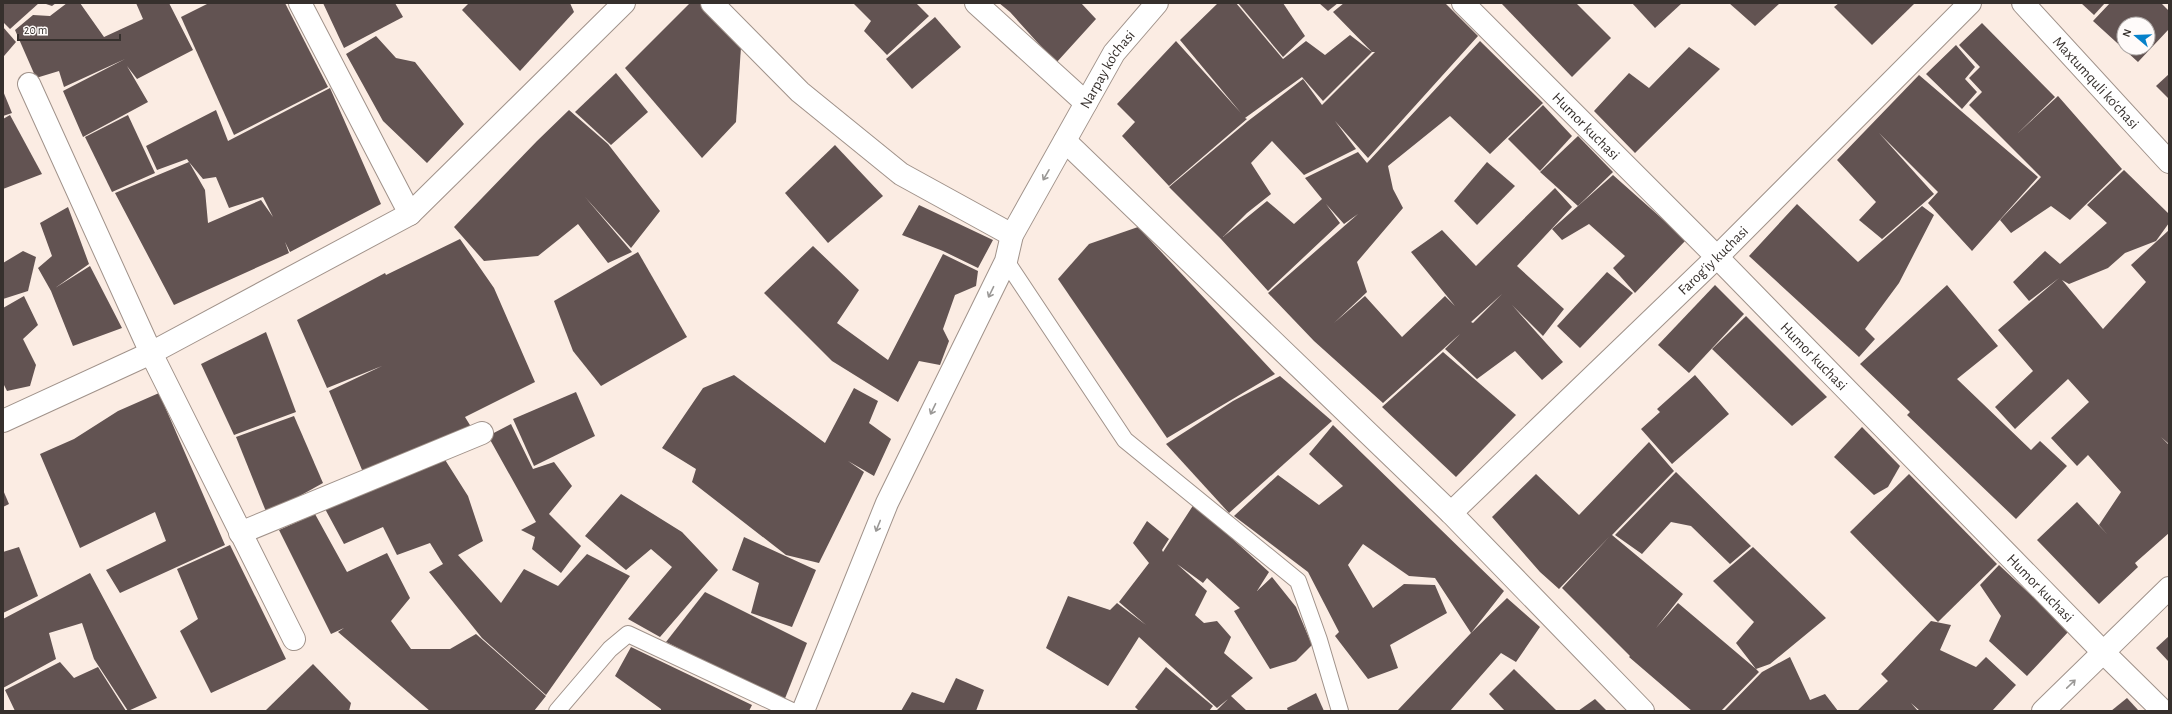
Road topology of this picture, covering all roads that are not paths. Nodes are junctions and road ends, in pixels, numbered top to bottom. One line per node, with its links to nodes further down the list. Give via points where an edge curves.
1 (300, 3): 13 (street)
2 (624, 3): 13 (street)
3 (712, 3): 14 (street, via 800,92 901,174)
4 (976, 3): 10 (street)
5 (1158, 3): 10 (street, Narpay ko'chasi, via 1114,53)
6 (1463, 3): 15 (street, Humor kuchasi)
7 (1970, 3): 15 (street, Farog'iy kuchasi)
8 (2024, 3): 12 (street, Maxtumquli ko'chasi)
9 (29, 84): 17 (street)
10 (1086, 103): 11 (street, Narpay ko'chasi)
11 (1065, 141): 14 (street, Narpay ko'chasi, one-way to 14); 20 (street)
12 (2169, 162)
13 (410, 214): 17 (street)
14 (1012, 235): 16 (street, Narpay ko'chasi)
15 (1717, 257): 20 (street, Farog'iy kuchasi); 24 (street, Humor kuchasi)
16 (1006, 261): 27 (street, Narpay ko'chasi, one-way to 27, via 887,503); 28 (lane, via 1124,440 1298,581)
17 (151, 353): 18 (street); 21 (street)
18 (3, 421)
19 (482, 433): 21 (street)
20 (1452, 513): 29 (street)
21 (240, 533): 23 (street)
22 (2169, 588): 24 (street)
23 (294, 639)
24 (2103, 652): 30 (street, one-way to 24); 31 (street, Humor kuchasi)
25 (558, 711): 26 (lane, via 610,649 628,634)
26 (792, 711)
27 (803, 711)
28 (1340, 711)
29 (1643, 711)
30 (2043, 711)
31 (2163, 711)

